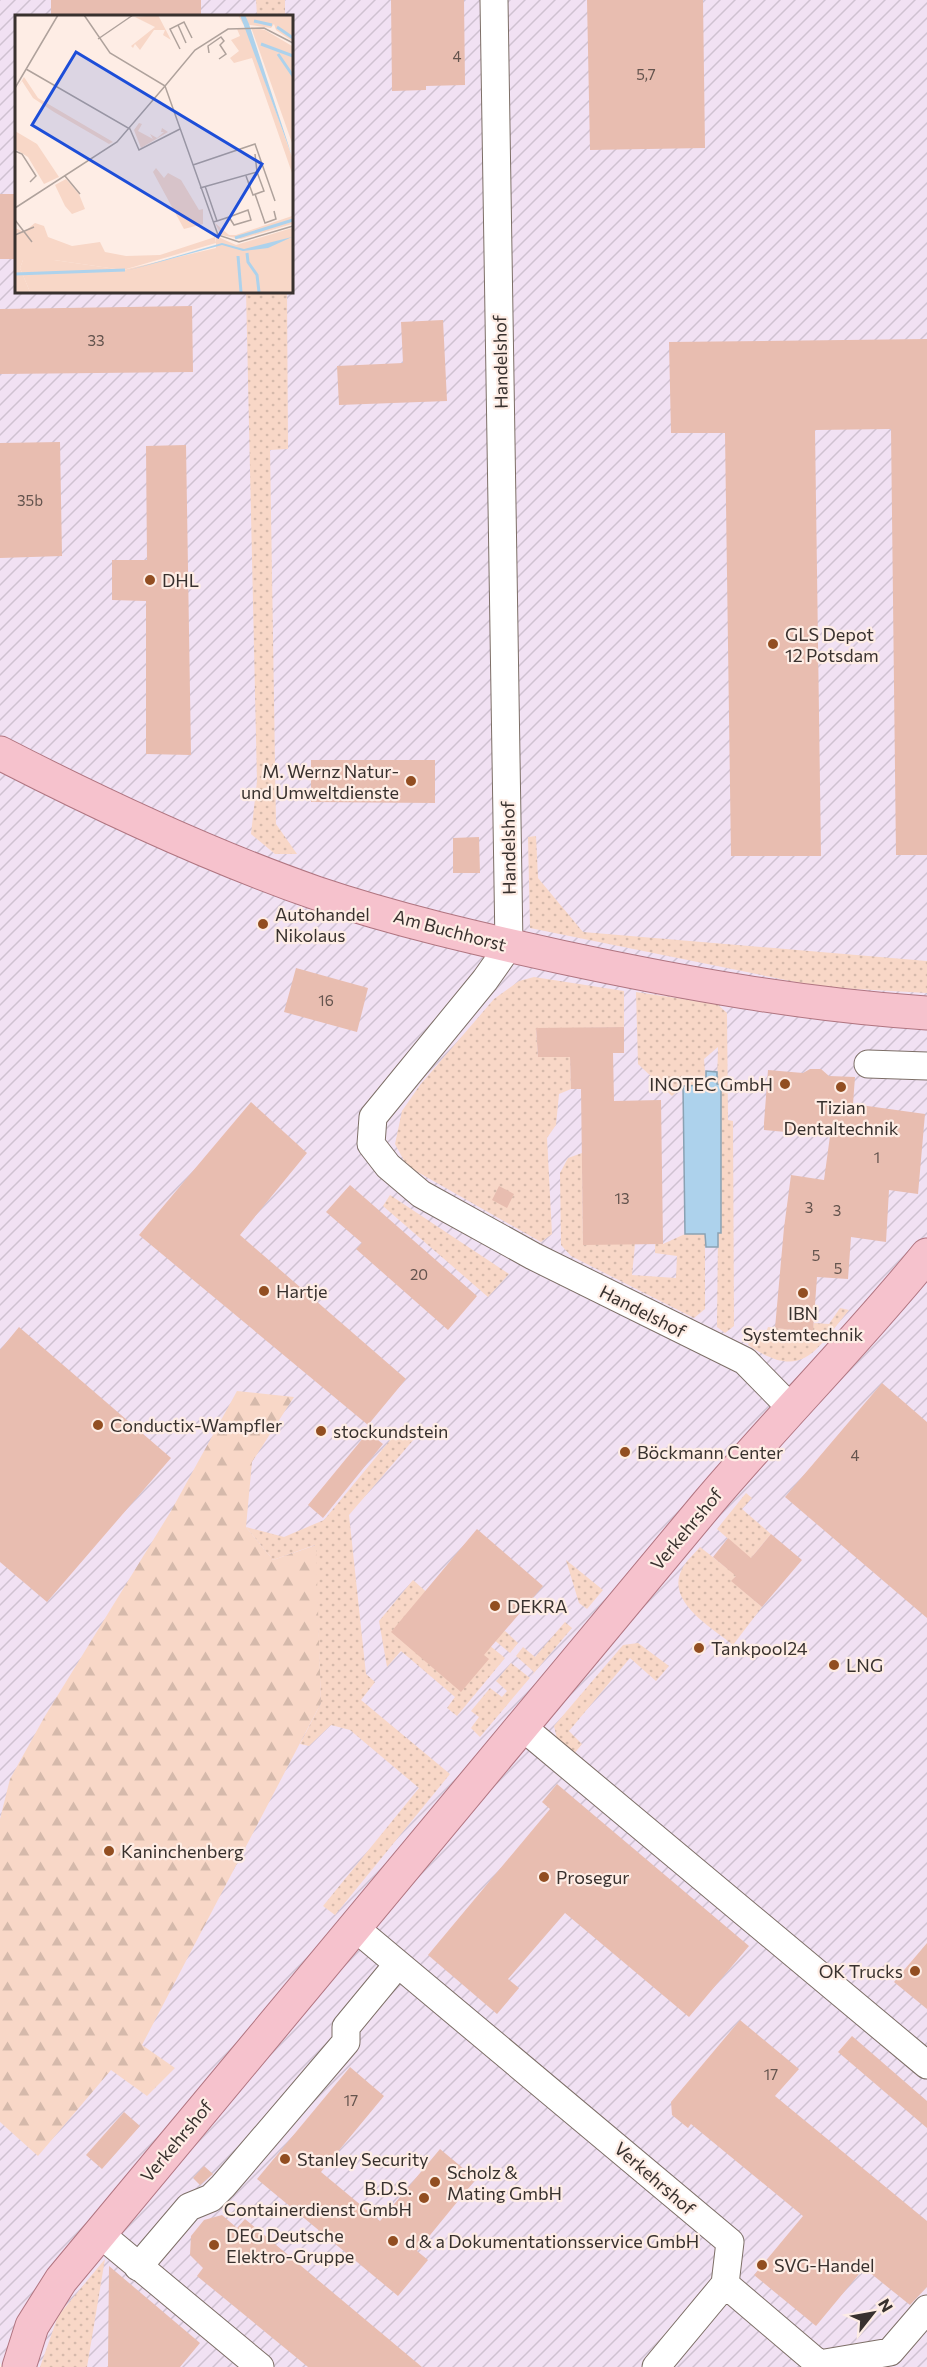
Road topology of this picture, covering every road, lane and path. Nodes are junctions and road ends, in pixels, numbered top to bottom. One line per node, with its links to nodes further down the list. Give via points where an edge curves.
1 (494, 0): 3 (street, Handelshof)
2 (0, 753): 3 (main road, Am Buchhorst, via 95,802 250,868 369,909)
3 (509, 945): 4 (main road, Am Buchhorst, via 659,978 864,1009); 8 (street, Handelshof, via 373,1117 371,1144 388,1167 421,1194 533,1256 745,1361)
4 (927, 1013)
5 (868, 1064): 6 (street)
6 (927, 1066)
7 (927, 1256): 8 (main road, Verkehrshof)
8 (793, 1410): 9 (main road, Verkehrshof, via 736,1470)
9 (520, 1725): 10 (main road, Verkehrshof); 12 (street)
10 (354, 1927): 11 (street, Verkehrshof); 13 (main road, Verkehrshof)
11 (398, 1964): 14 (street, via 346,2027 346,2042 211,2198 189,2206); 15 (street, Verkehrshof, via 729,2242)
12 (927, 2065)
13 (99, 2233): 14 (street); 19 (main road, Verkehrshof, via 61,2280 32,2326)
14 (138, 2267): 17 (street)
15 (725, 2284): 18 (street); 20 (street)
16 (927, 2309): 18 (street, via 890,2352)
17 (245, 2362)
18 (818, 2366)
19 (19, 2367)
20 (656, 2367)

